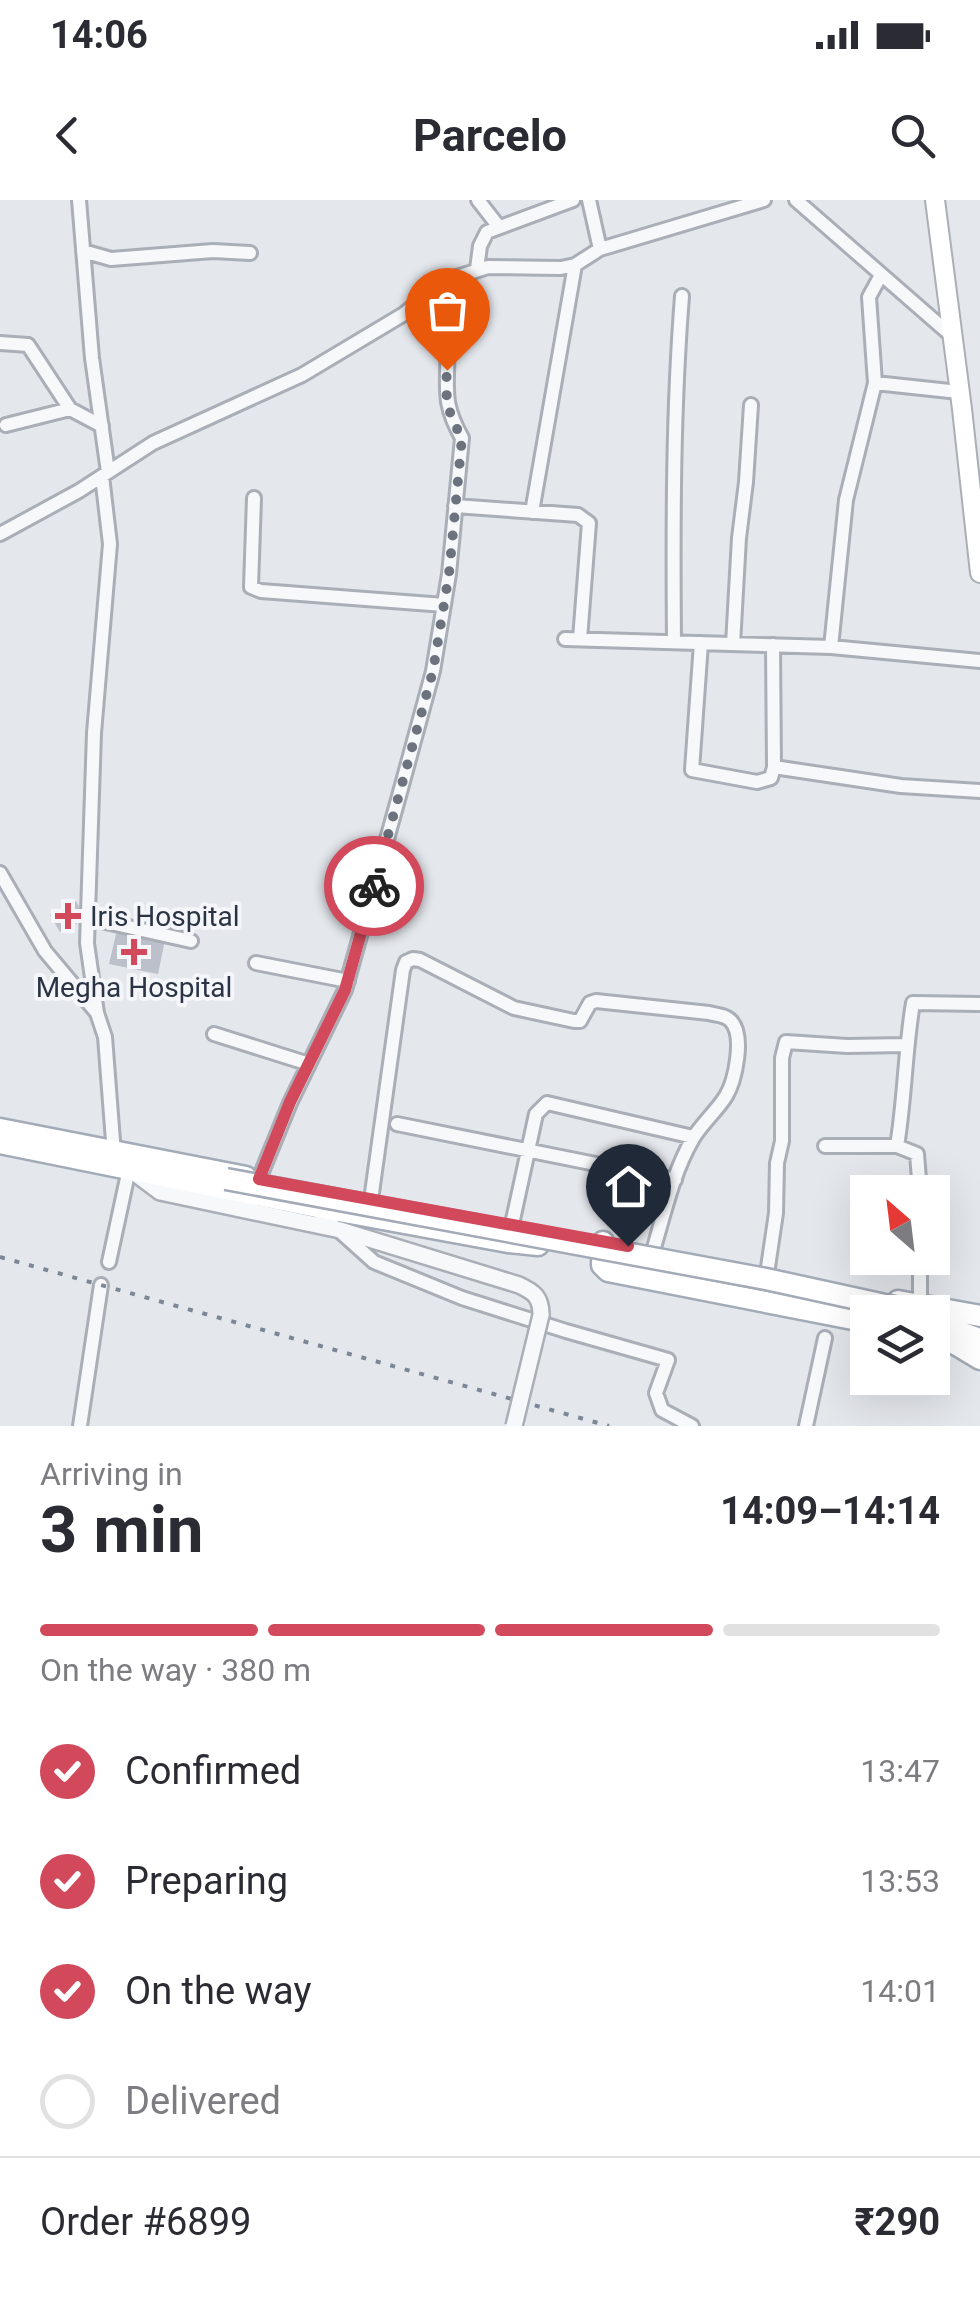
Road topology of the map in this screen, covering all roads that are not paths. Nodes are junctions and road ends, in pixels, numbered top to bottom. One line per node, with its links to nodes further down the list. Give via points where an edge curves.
1 (79, 200): 10 (street)
2 (478, 200): 8 (street)
3 (574, 200): 8 (street)
4 (590, 200): 9 (street)
5 (764, 200): 9 (street)
6 (934, 200): 17 (main road)
7 (803, 202): 14 (street)
8 (499, 227): 13 (street, via 487,232)
9 (600, 249): 12 (street)
10 (83, 251): 11 (street, via 111,259); 24 (street)
11 (250, 253)
12 (576, 266): 13 (street); 28 (street)
13 (478, 269): 15 (street)
14 (882, 274): 17 (street); 19 (street, via 869,297)
15 (444, 281): 25 (street, via 404,314 302,375 153,443); 27 (street, via 446,398 462,438)
16 (682, 296): 32 (street)
17 (952, 336): 20 (main road)
18 (0, 342): 22 (street, via 28,344)
19 (875, 383): 20 (street); 36 (street, via 846,500)
20 (960, 392): 30 (main road)
21 (752, 405): 34 (street)
22 (70, 409): 23 (street); 24 (street)
23 (6, 425)
24 (102, 426): 25 (street)
25 (105, 474): 29 (street); 41 (street, via 110,544)
26 (254, 498): 31 (street, via 251,587)
27 (455, 506): 28 (street); 31 (street)
28 (532, 512): 32 (street, via 578,515 589,523 572,639)
29 (0, 534)
30 (980, 573)
31 (444, 605): 44 (street, via 433,671)
32 (674, 642): 33 (street)
33 (700, 643): 34 (street); 38 (street, via 692,770 758,782 772,778)
34 (734, 644): 35 (street)
35 (773, 645): 36 (street); 38 (street)
36 (832, 646): 37 (street)
37 (980, 661)
38 (774, 767): 39 (street)
39 (980, 791)
40 (0, 873): 46 (street, via 44,951)
41 (88, 918): 42 (street); 46 (street)
42 (191, 940)
43 (256, 963): 44 (street)
44 (348, 980): 49 (street)
45 (980, 1004): 48 (street, via 912,1003)
46 (98, 1013): 57 (street)
47 (214, 1034): 49 (street)
48 (906, 1045): 55 (street); 68 (street, via 786,1042)
49 (309, 1064): 59 (street)
50 (397, 1124): 56 (street)
51 (0, 1129): 57 (main road)
52 (693, 1138): 56 (street, via 547,1104 536,1114); 60 (street); 61 (street, via 732,1084 738,1052 731,1021 596,1001 574,1021 514,1008 413,959 403,970)
53 (0, 1143): 57 (main road)
54 (825, 1146): 55 (street)
55 (896, 1146): 58 (street, via 917,1154)
56 (528, 1149): 60 (street); 64 (street)
57 (122, 1160): 59 (main road); 62 (main road); 63 (street, via 160,1192); 67 (street); 71 (main road, bridge)
58 (919, 1175)
59 (259, 1179): 61 (main road)
60 (675, 1180): 65 (street)
61 (371, 1200): 64 (main road)
62 (312, 1206): 63 (street); 64 (main road)
63 (340, 1230): 84 (street, bridge, via 533,1292 541,1315); 85 (street, via 374,1262 446,1292 668,1360 656,1392 662,1410)
64 (510, 1233): 66 (main road)
65 (653, 1251): 66 (main road); 68 (main road)
66 (604, 1256): 72 (main road); 75 (main road)
67 (109, 1262)
68 (767, 1274): 70 (main road)
69 (101, 1285): 83 (street)
70 (850, 1295)
71 (850, 1297)
72 (850, 1304)
73 (950, 1315): 74 (main road)
74 (980, 1316)
75 (850, 1318)
76 (950, 1320): 78 (main road)
77 (950, 1325): 80 (main road)
78 (980, 1327)
79 (826, 1338): 86 (street)
80 (980, 1338)
81 (950, 1343): 82 (main road)
82 (980, 1360)
83 (80, 1426)
84 (514, 1426)
85 (692, 1426)
86 (806, 1426)

